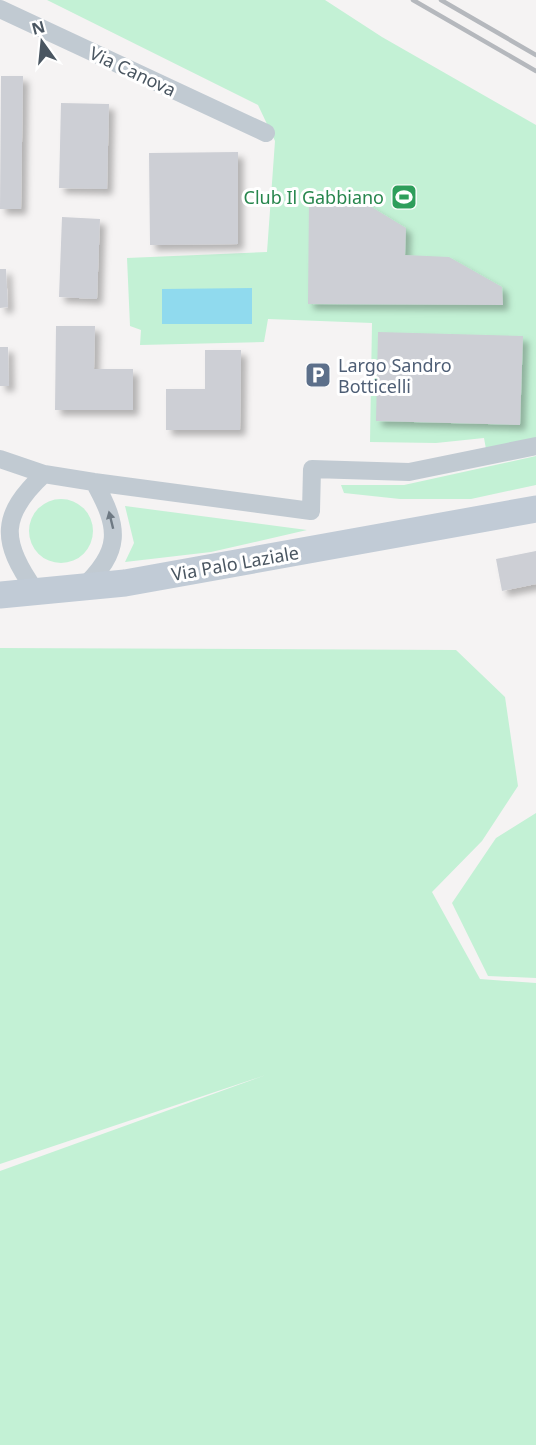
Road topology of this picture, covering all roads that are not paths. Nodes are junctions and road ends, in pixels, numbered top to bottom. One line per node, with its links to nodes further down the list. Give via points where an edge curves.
1 (0, 9): 2 (street, Via Canova)
2 (266, 133)
3 (536, 446): 6 (street, via 409,472 312,469 311,511)
4 (0, 459): 5 (street)
5 (44, 474): 6 (street); 11 (street, via 12,504 4,521 3,541 9,560)
6 (94, 482): 8 (street, one-way to 6, via 113,522)
7 (536, 509): 9 (street, Via Palo Laziale)
8 (110, 555): 9 (street, via 112,571); 10 (street, via 102,570)
9 (125, 583): 10 (street, Via Palo Laziale)
10 (82, 588): 11 (street, Via Palo Laziale)
11 (35, 590): 12 (street, Via Palo Laziale)
12 (0, 594)

